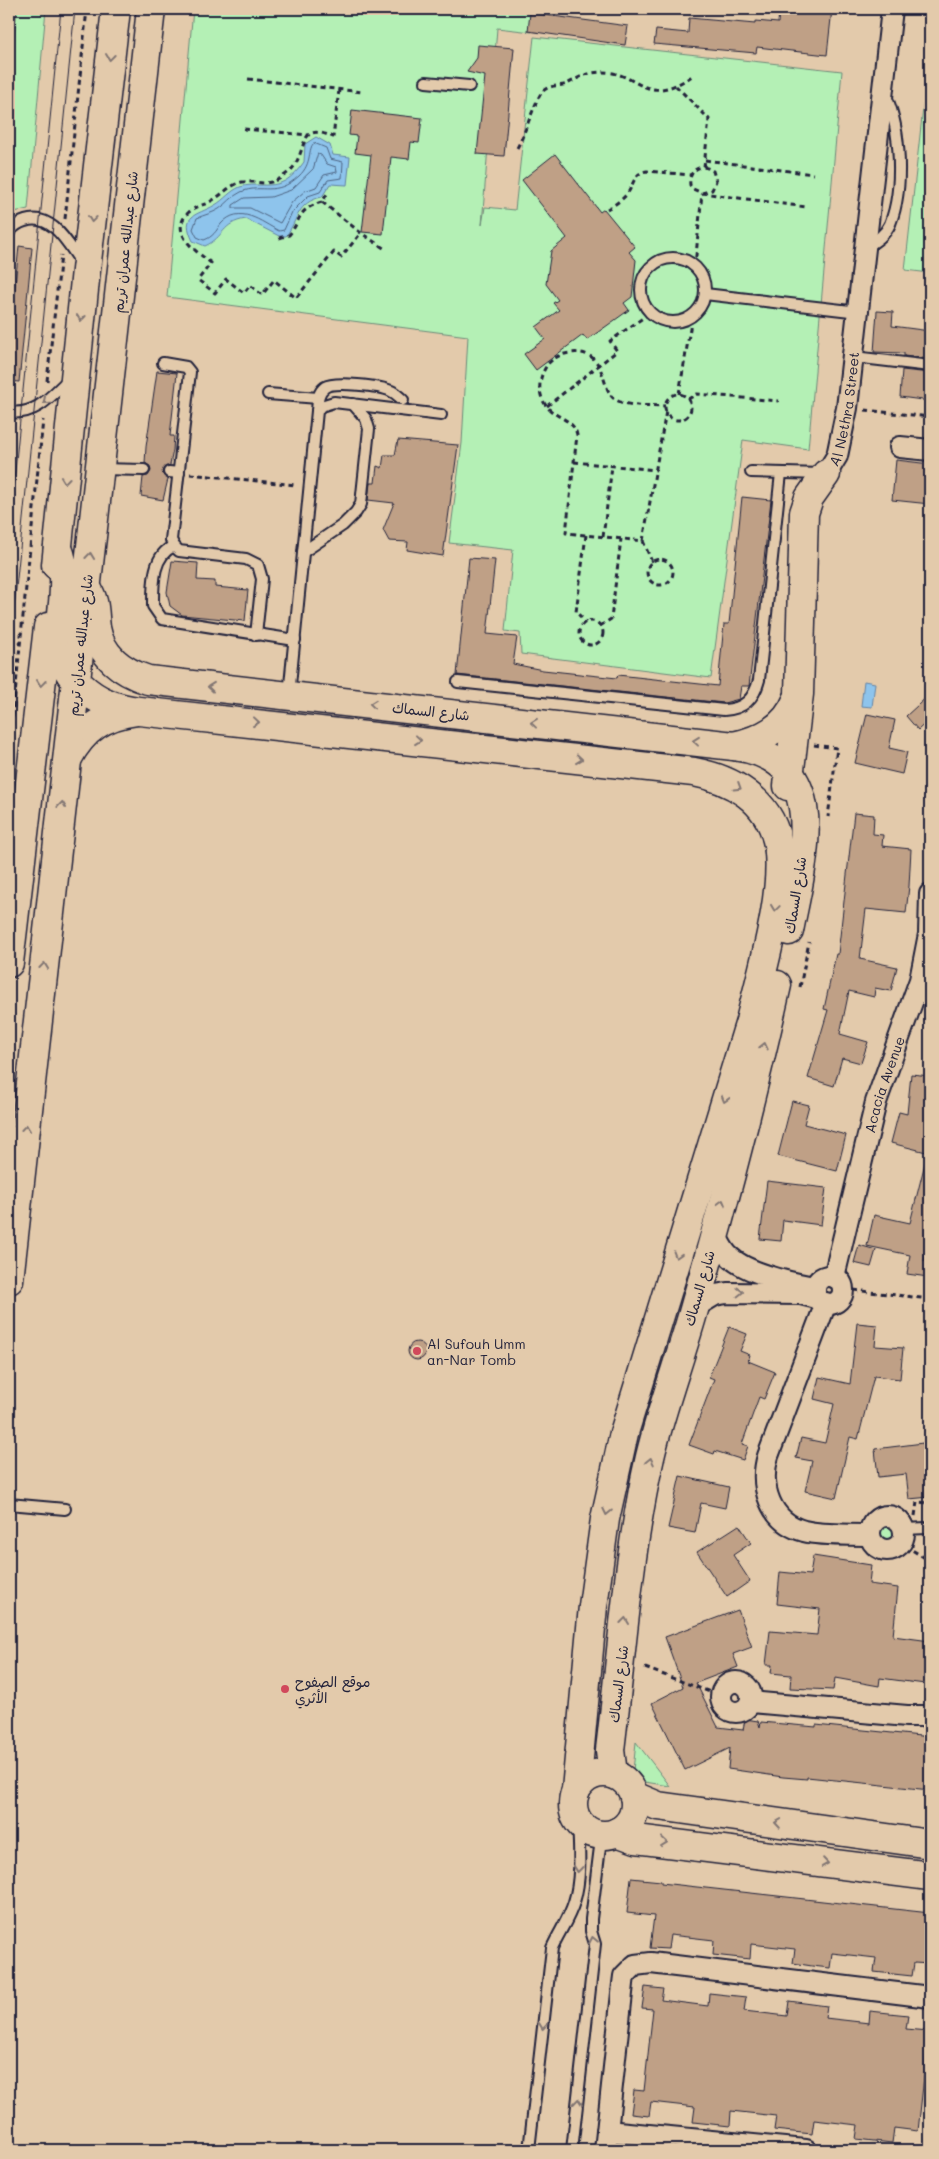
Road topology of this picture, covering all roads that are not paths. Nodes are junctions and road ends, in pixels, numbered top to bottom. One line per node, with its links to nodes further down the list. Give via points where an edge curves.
1 (116, 9): 7 (street, one-way to 7)
2 (151, 9): 23 (street, شارع عبدالله عمران تريم)
3 (892, 9): 9 (street, Al Nethra Street)
4 (426, 82): 5 (lane)
5 (469, 86)
6 (9, 232): 7 (lane, via 19,223 29,220 40,219 52,224)
7 (86, 270): 13 (street, one-way to 13)
8 (705, 294): 8 (lane, via 703,303 692,317 665,322 644,306 640,288 642,279 653,264 679,258 695,266 703,279); 9 (lane)
9 (859, 312): 10 (street, Al Nethra Street)
10 (854, 357): 12 (lane); 27 (street, Al Nethra Street, via 837,456)
11 (163, 363): 28 (lane, via 186,366 190,372 174,473)
12 (930, 366)
13 (76, 373): 18 (lane, one-way to 18, via 34,410); 29 (street, one-way to 29)
14 (268, 394): 15 (lane)
15 (318, 398): 16 (lane, via 324,388 335,384 383,388); 19 (lane)
16 (403, 400)
17 (353, 404): 19 (lane, via 327,402); 20 (lane); 30 (lane, via 366,419 369,429 361,504 350,519)
18 (9, 412)
19 (317, 412): 30 (lane)
20 (441, 414)
21 (900, 447): 22 (street)
22 (930, 450)
23 (100, 469): 24 (lane); 31 (street, شارع عبدالله عمران تريم, one-way to 23)
24 (144, 470)
25 (751, 472): 26 (lane)
26 (781, 472): 27 (lane); 35 (lane, via 759,680 751,699 744,705 724,710)
27 (826, 474): 36 (street, Al Nethra Street, via 809,498 804,513)
28 (174, 546): 32 (lane, via 186,552 246,559 258,565 262,579); 32 (lane, via 161,553 158,561 153,606 156,613 170,622)
29 (58, 548): 34 (street, شارع السماك, via 66,574 60,652 68,674); 44 (street, one-way to 44)
30 (303, 552): 33 (lane)
31 (86, 587): 34 (street, شارع عبدالله عمران تريم); 37 (street, شارع السماك, one-way to 31, via 133,676 120,668 101,643 96,628 95,604)
32 (256, 635): 33 (lane)
33 (295, 640): 37 (lane)
34 (76, 682): 38 (street, شارع السماك, via 105,703); 40 (street, شارع عبدالله عمران تريم)
35 (458, 682)
36 (799, 694): 39 (street, via 795,706 779,726 752,742); 41 (street, Al Nethra Street)
37 (289, 695): 39 (street, شارع السماك, one-way to 37)
38 (139, 711): 40 (street, via 103,719 87,730 75,744); 42 (street, شارع السماك, one-way to 42, via 711,775 728,781 755,800 777,839)
39 (734, 746): 41 (street, شارع السماك, via 771,756)
40 (67, 762): 47 (street, شارع عبدالله عمران تريم, one-way to 40)
41 (789, 772): 42 (street, Al Nethra Street); 46 (street, شارع السماك, one-way to 41, via 762,1052 798,880 805,816 801,793)
42 (780, 860): 57 (street, شارع السماك, one-way to 57, via 775,910 750,1021 622,1442 595,1596)
43 (930, 894): 48 (street, Acacia Avenue, via 928,934 920,980 876,1102 838,1283 822,1278)
44 (12, 902): 45 (street)
45 (9, 963)
46 (714, 1233): 48 (street, via 727,1254 748,1268 795,1283); 49 (street, شارع السماك)
47 (9, 1280)
48 (819, 1296): 49 (street, one-way to 48, via 715,1295 727,1293); 53 (street, via 768,1456 764,1482 772,1506 789,1524 814,1533 870,1534 872,1524 881,1516 898,1519)
49 (695, 1307): 56 (street, شارع السماك, one-way to 49, via 610,1750 642,1499 659,1420)
50 (9, 1504): 51 (lane)
51 (65, 1509)
52 (927, 1528): 53 (lane)
53 (904, 1529)
54 (721, 1696): 55 (street, via 724,1706 733,1712 744,1711 752,1702)
55 (930, 1716)
56 (613, 1774): 57 (street, via 602,1772 592,1775); 58 (street, via 623,1778)
57 (576, 1790): 59 (street, شارع السماك, via 574,1806)
58 (634, 1796): 60 (street, via 632,1817 626,1826); 61 (street, one-way to 58, via 658,1806)
59 (578, 1821): 60 (street, via 586,1829); 67 (lane, one-way to 67, via 575,1901 552,1948)
60 (612, 1833): 63 (street, one-way to 63, via 636,1839); 68 (lane, one-way to 60, via 595,1944 591,1919 600,1847)
61 (865, 1836): 62 (street); 63 (street)
62 (930, 1844)
63 (859, 1868): 64 (street)
64 (930, 1876)
65 (930, 1997): 66 (street, via 651,1963 635,1965 624,1976)
66 (606, 2140): 69 (street)
67 (529, 2150)
68 (572, 2150)
69 (806, 2150)

